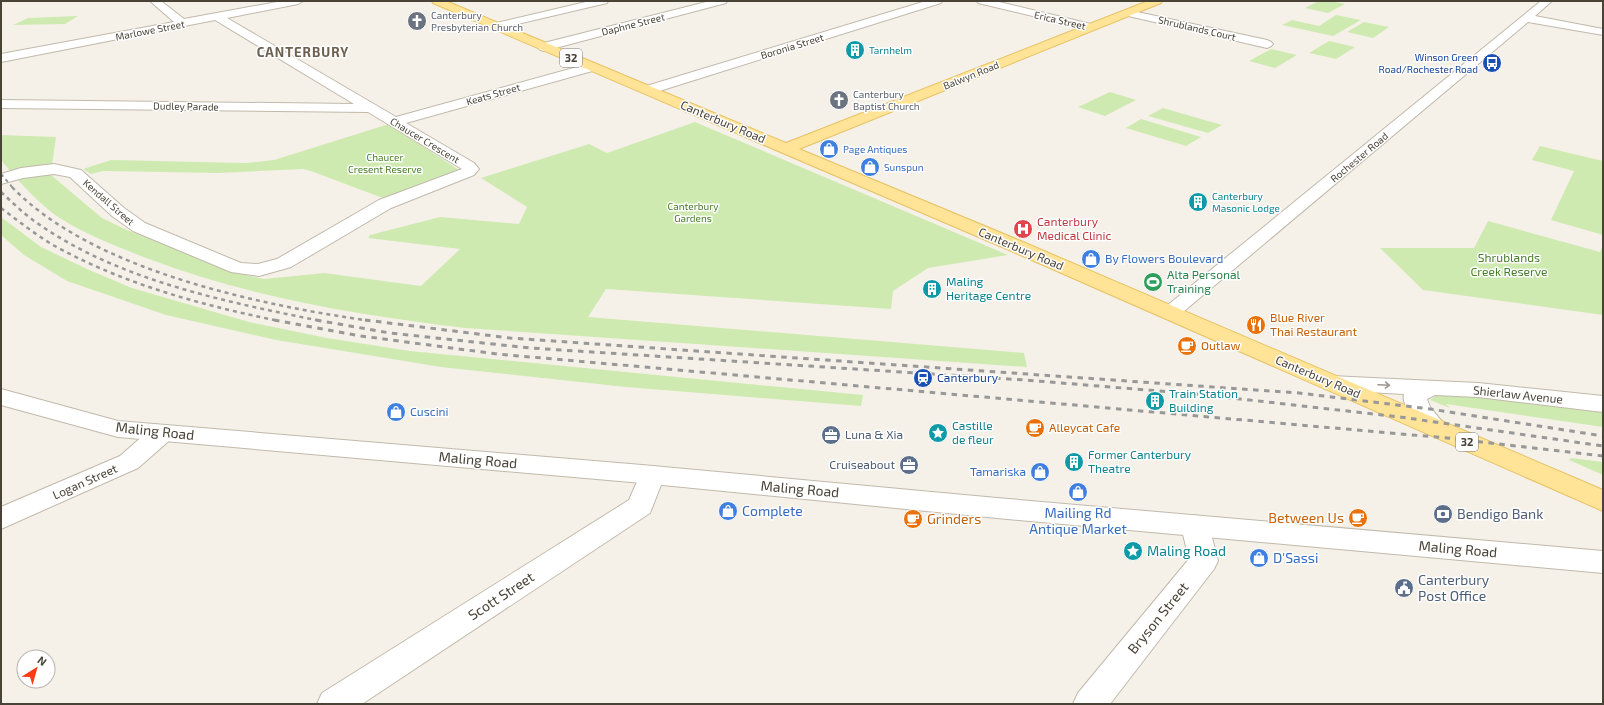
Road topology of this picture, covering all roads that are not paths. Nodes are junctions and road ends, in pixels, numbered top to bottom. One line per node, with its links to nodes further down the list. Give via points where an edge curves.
1 (155, 1): 13 (street)
2 (298, 1): 11 (street, Marlowe Street)
3 (437, 1): 14 (main road, Canterbury Road / 32)
4 (603, 1): 14 (street)
5 (722, 1): 18 (street, Daphne Street)
6 (937, 1): 21 (street, Boronia Street)
7 (982, 1): 15 (street, Erica Street)
8 (1157, 1): 10 (main road, Balwyn Road)
9 (1547, 1): 12 (street, Rochester Road)
10 (1128, 13): 15 (main road, Balwyn Road); 17 (street, Shrublands Court)
11 (218, 17): 13 (street, Marlowe Street); 23 (street, Chaucer Crescent)
12 (1526, 18): 16 (street); 28 (street, Rochester Road)
13 (182, 24): 19 (street, Marlowe Street)
14 (496, 26): 18 (main road, Canterbury Road / 32)
15 (1091, 27): 25 (main road, Balwyn Road)
16 (1603, 32)
17 (1267, 44)
18 (544, 47): 20 (main road, Canterbury Road / 32)
19 (1, 58)
20 (592, 67): 21 (main road, Canterbury Road / 32); 24 (street, Keats Street)
21 (648, 90): 25 (main road, Canterbury Road / 32)
22 (1, 104): 23 (street, Dudley Parade)
23 (371, 108): 24 (street, Chaucer Crescent)
24 (395, 122): 27 (street, Chaucer Crescent, via 471,169 385,204 284,263)
25 (785, 149): 28 (main road, Canterbury Road / 32)
26 (1, 179): 27 (street, Kendall Street, via 21,173 54,169 75,172 118,212 139,227 238,268)
27 (259, 270)
28 (1170, 313): 29 (main road, Canterbury Road / 32)
29 (1331, 383): 30 (street, Shierlaw Avenue, one-way to 30); 33 (main road, Canterbury Road / 32)
30 (1432, 388): 32 (street, Shierlaw Avenue, via 1478,390); 33 (street, Shierlaw Avenue, via 1415,395 1414,401 1420,412)
31 (1, 398): 34 (street, Maling Road, via 118,429)
32 (1603, 404)
33 (1435, 428): 36 (main road, Canterbury Road / 32)
34 (162, 433): 35 (street, Maling Road); 37 (street, Logan Street, via 129,462)
35 (652, 475): 38 (street, Maling Road); 40 (street, Scott Street, via 640,506)
36 (1603, 500)
37 (1, 518)
38 (1195, 526): 39 (street, Maling Road); 41 (street, Bryson Street, via 1204,561)
39 (1603, 562)
40 (334, 704)
41 (1090, 704)

